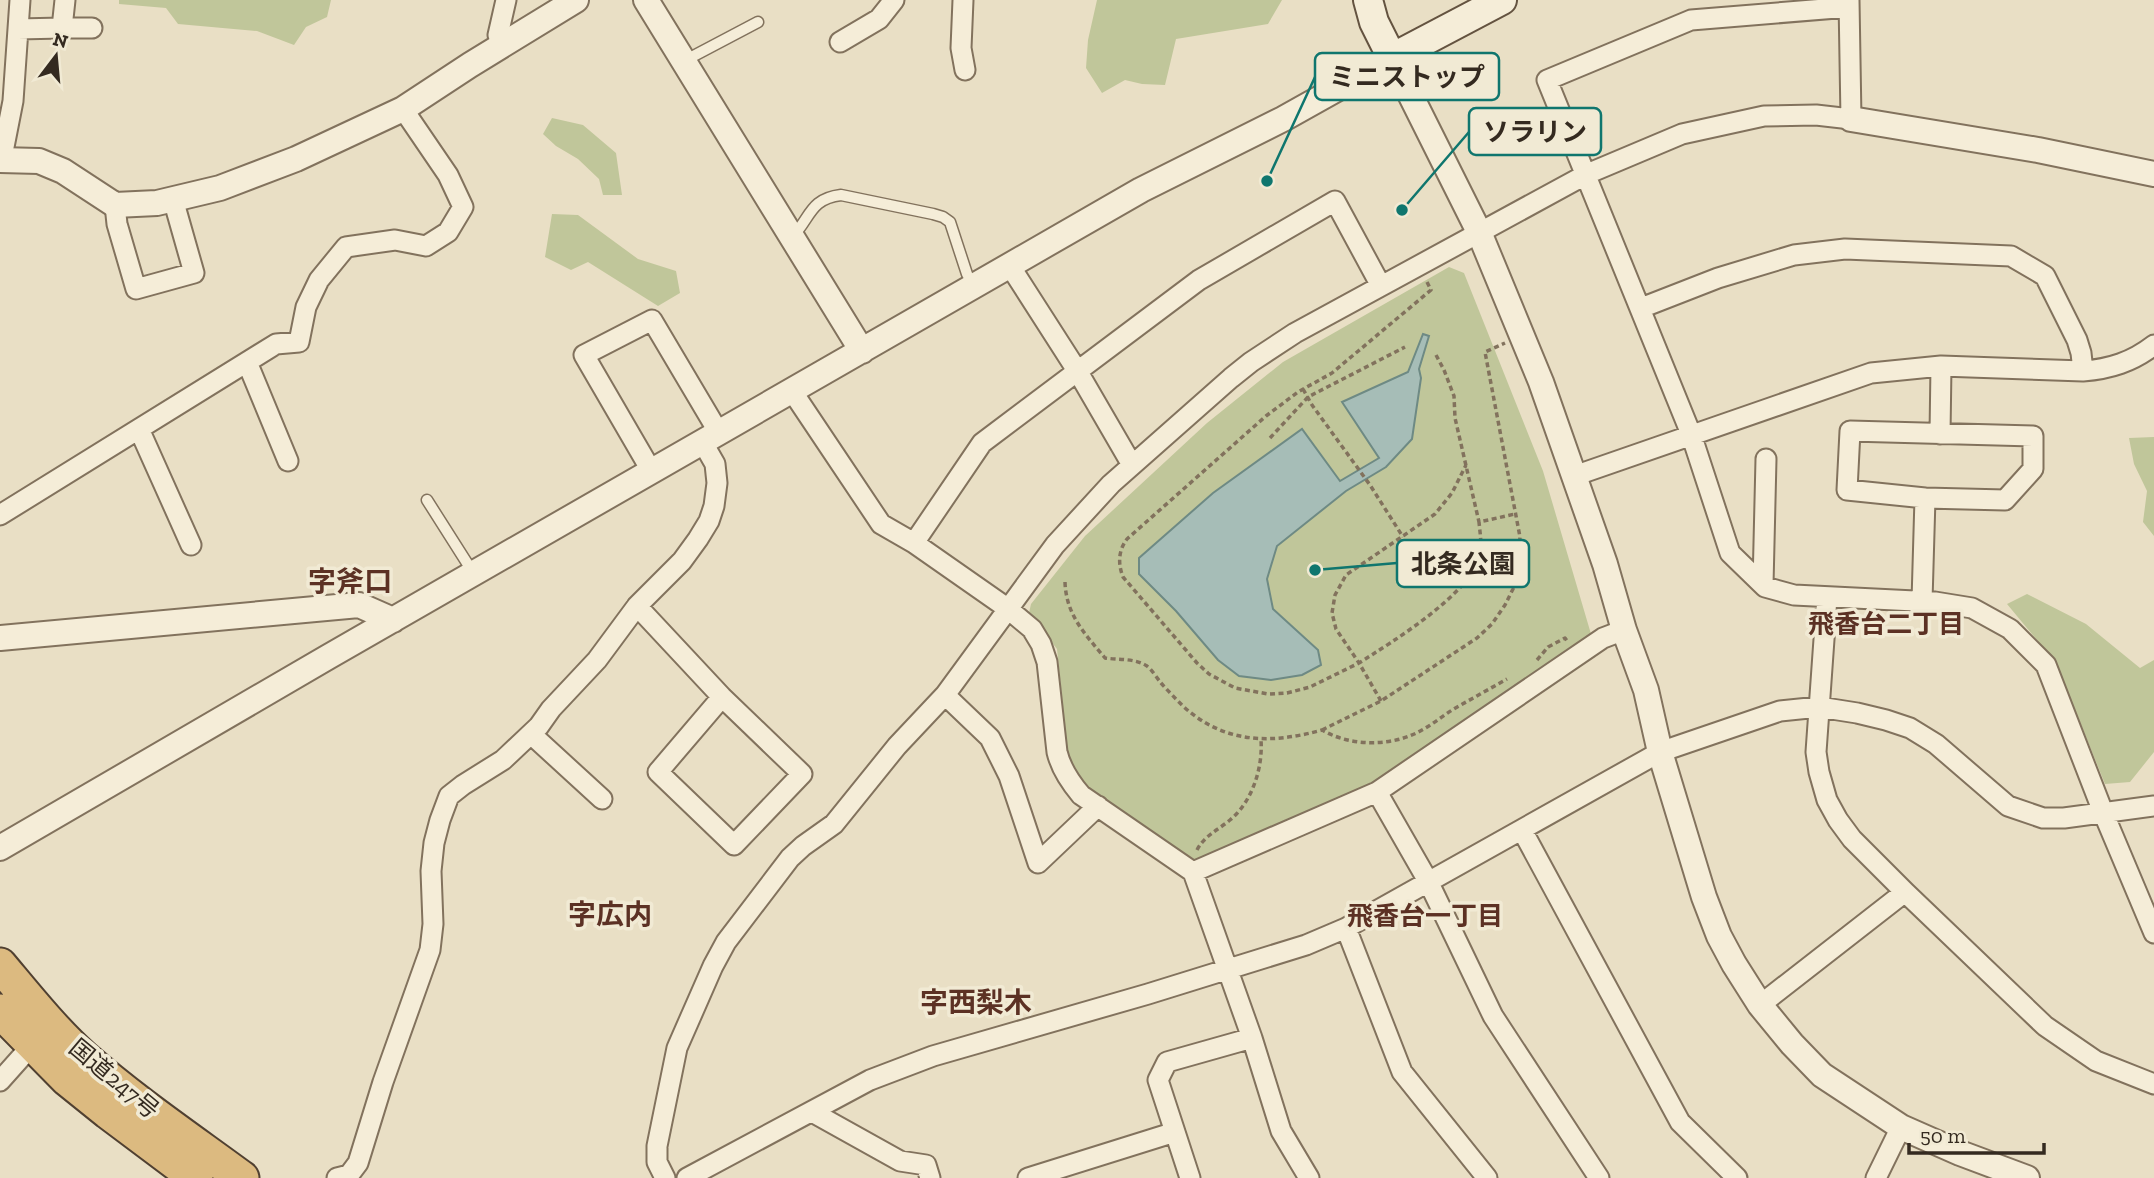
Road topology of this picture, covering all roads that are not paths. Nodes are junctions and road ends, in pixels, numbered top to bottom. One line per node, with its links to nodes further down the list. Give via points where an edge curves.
1 (20, 0): 14 (street)
2 (65, 0): 12 (street)
3 (506, 0): 16 (street, via 498,35)
4 (576, 0): 16 (street)
5 (646, 0): 18 (street)
6 (894, 0): 15 (street, via 879,19)
7 (963, 0): 19 (street)
8 (1368, 0): 17 (main road)
9 (1502, 0): 17 (main road)
10 (1849, 3): 21 (street); 23 (street, via 1691,20 1546,80)
11 (758, 22): 18 (lane)
12 (62, 28): 13 (street); 14 (street)
13 (92, 28)
14 (18, 29): 22 (street, via 13,101)
15 (840, 41)
16 (502, 45): 20 (street)
17 (1392, 58): 27 (street); 29 (street, via 1142,190)
18 (683, 61): 28 (street)
19 (965, 70)
20 (403, 109): 25 (street, via 296,159 220,188); 35 (street, via 448,175 463,207 448,232 426,246 395,240 346,247 319,280 306,307 299,342 276,344)
21 (1850, 119): 23 (street, via 1764,116 1682,134); 24 (street)
22 (2, 160): 26 (street, via 39,161)
23 (1587, 174): 27 (street); 32 (street)
24 (2154, 174)
25 (173, 199): 26 (street); 26 (street, via 194,273 136,289)
26 (115, 205)
27 (1479, 232): 30 (street); 48 (street)
28 (792, 237): 31 (lane, via 816,204 832,196 933,214 950,222); 34 (street)
29 (1010, 266): 31 (street); 38 (street)
30 (1381, 286): 38 (street, via 1335,201 1199,280); 46 (street, via 1251,362)
31 (975, 287): 34 (street)
32 (1641, 308): 37 (street, via 1794,255 1845,249 2011,256 2045,276 2077,340); 41 (street)
33 (2154, 345): 37 (street, via 2138,358)
34 (862, 351): 39 (street)
35 (247, 362): 40 (street); 45 (street)
36 (1941, 366): 37 (street); 41 (street, via 1871,373); 42 (street)
37 (2083, 371)
38 (1078, 372): 46 (street); 52 (street, via 982,443)
39 (792, 391): 43 (street); 52 (street, via 881,524)
40 (139, 429): 51 (street); 53 (street)
41 (1691, 434): 48 (street); 55 (street, via 1730,553)
42 (1940, 434): 49 (street, via 1850,431 1847,490); 49 (street, via 2033,436 2034,469 2005,500)
43 (711, 438): 47 (street); 47 (street, via 652,320 584,355); 58 (street, via 717,483 709,521 682,561)
44 (1766, 459): 55 (street)
45 (288, 461)
46 (1132, 465): 59 (street, via 1070,528)
47 (652, 472): 54 (street)
48 (1574, 476): 61 (street)
49 (1925, 498): 57 (street)
50 (427, 500): 54 (lane)
51 (0, 515)
52 (914, 543): 59 (street)
53 (191, 545)
54 (474, 575): 60 (street)
55 (1763, 585): 56 (street, via 1794,595)
56 (1828, 597): 57 (street); 65 (street)
57 (1922, 601): 72 (street, via 1972,608 2010,629 2046,665)
58 (637, 606): 64 (street); 66 (street, via 597,660)
59 (1007, 608): 63 (street); 70 (street, via 1032,629 1041,644 1060,763 1070,783)
60 (393, 620): 62 (street, via 359,605); 74 (street)
61 (1624, 631): 67 (street, via 1646,690); 68 (street, via 1578,655)
62 (0, 638)
63 (946, 695): 70 (street, via 990,738 1009,776 1038,863); 94 (street, via 897,746 834,824 790,858 719,954 677,1048 668,1084 657,1146 657,1162)
64 (722, 697): 64 (street, via 802,774 734,845 659,772)
65 (1819, 708): 67 (street, via 1780,710); 72 (street, via 1910,728 1936,744 2008,806 2026,813 2064,818); 77 (street, via 1816,752 1827,800 1852,839)
66 (531, 734): 69 (street); 93 (street, via 503,760 449,796 434,843 430,950 358,1163 349,1175)
67 (1660, 752): 73 (street); 82 (street, via 1719,936)
68 (1377, 792): 75 (street); 76 (street)
69 (602, 799)
70 (1098, 806): 75 (street)
71 (2154, 806): 72 (street)
72 (2103, 812): 79 (street)
73 (1522, 830): 76 (street); 102 (street, via 1680,1122)
74 (0, 848)
75 (1196, 871): 81 (street)
76 (1428, 881): 78 (street); 101 (street, via 1493,1016)
77 (1905, 892): 82 (street); 87 (street, via 2045,1026 2096,1061)
78 (1346, 928): 81 (street); 100 (street, via 1402,1072)
79 (2154, 933)
80 (0, 965): 92 (highway, 国道247号, via 82,1055)
81 (1226, 969): 84 (street); 88 (street, via 933,1056 870,1080)
82 (1760, 1005): 89 (street, via 1822,1075)
83 (0, 1011): 85 (highway, 国道247号)
84 (1252, 1038): 90 (street, via 1167,1062 1158,1080); 99 (street, via 1281,1130)
85 (33, 1044): 86 (street); 91 (highway, 国道247号, via 67,1079)
86 (0, 1080)
87 (2154, 1084)
88 (812, 1112): 95 (street); 96 (street, via 900,1161 926,1165)
89 (1901, 1127): 103 (street); 104 (street)
90 (1175, 1132): 97 (street); 98 (street)
91 (196, 1178)
92 (242, 1178)
93 (337, 1178)
94 (665, 1178)
95 (687, 1178)
96 (930, 1178)
97 (1028, 1178)
98 (1190, 1178)
99 (1309, 1178)
100 (1487, 1178)
101 (1599, 1178)
102 (1737, 1178)
103 (1876, 1178)
104 (2027, 1178)

